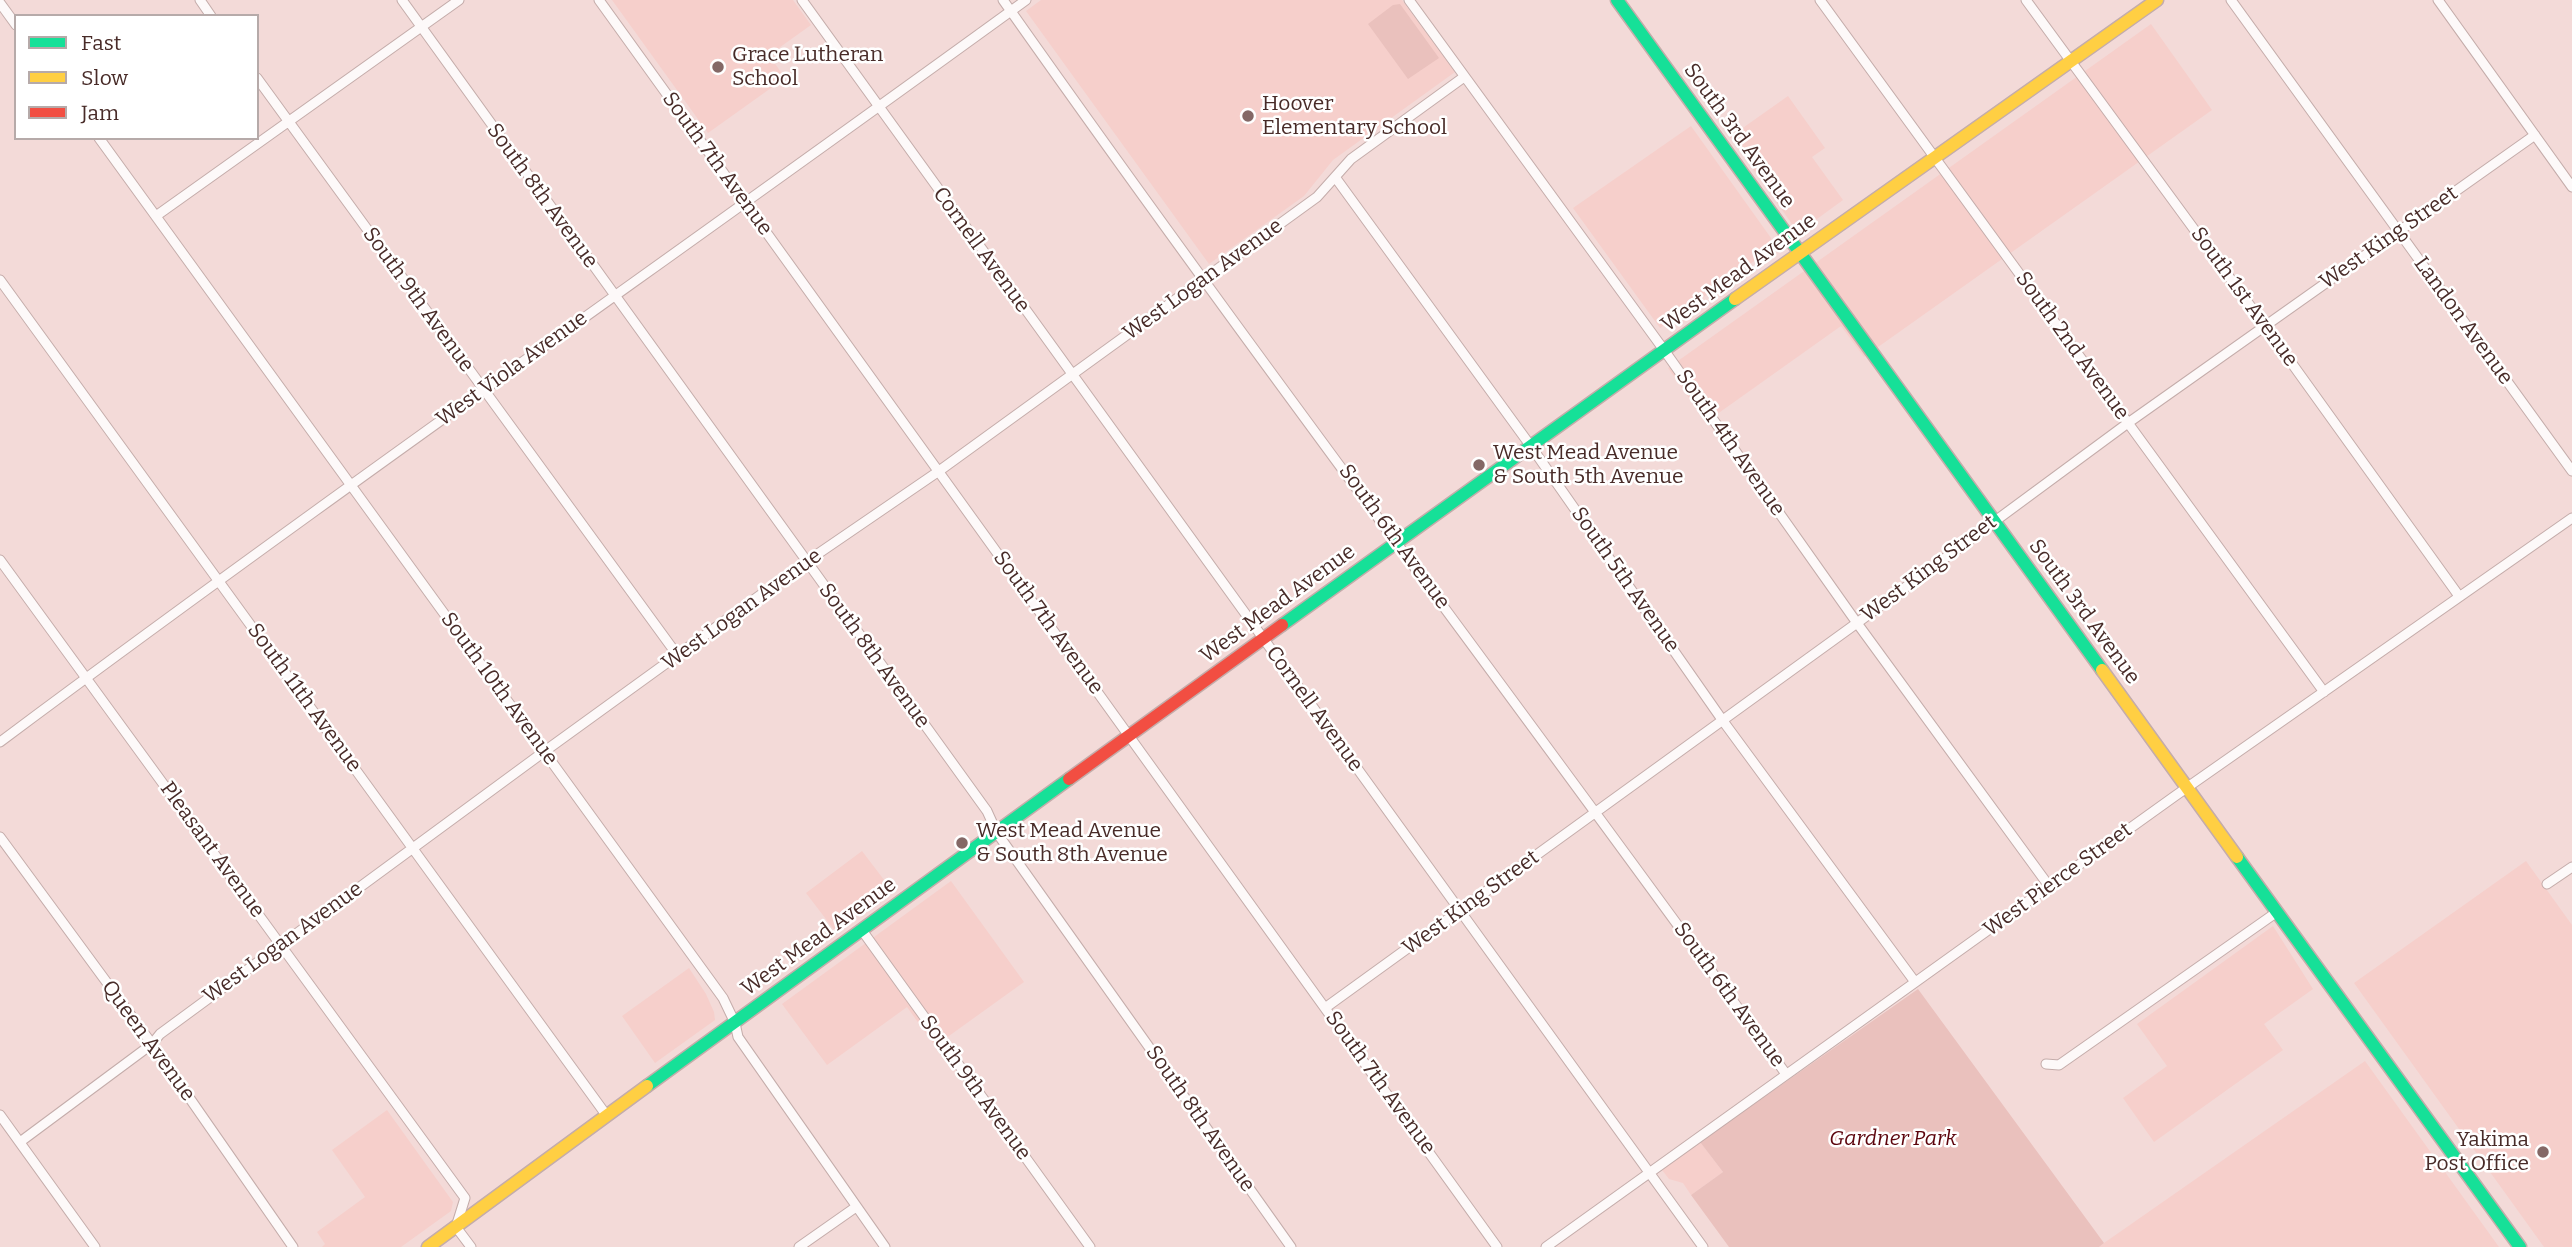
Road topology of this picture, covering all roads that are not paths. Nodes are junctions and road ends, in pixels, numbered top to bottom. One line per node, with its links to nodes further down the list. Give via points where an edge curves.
1 (402, 0): 17 (street, South 8th Avenue)
2 (459, 0): 17 (street)
3 (599, 0): 28 (street, South 7th Avenue)
4 (802, 0): 21 (street, Cornell Avenue)
5 (1003, 0): 15 (street, South 6th Avenue)
6 (1026, 0): 15 (street, West Viola Avenue)
7 (1409, 0): 19 (street, South 4th Avenue)
8 (1617, 0): 31 (street, South 3rd Avenue)
9 (1821, 0): 25 (street, South 2nd Avenue)
10 (2026, 0): 18 (street, South 1st Avenue)
11 (2157, 0): 18 (street, West Mead Avenue)
12 (2231, 0): 30 (street, Landon Avenue)
13 (2438, 0): 23 (street)
14 (0, 3): 16 (street)
15 (1011, 11): 21 (street, West Viola Avenue); 33 (street, South 6th Avenue)
16 (14, 22)
17 (422, 28): 22 (street); 34 (street, South 8th Avenue)
18 (2071, 62): 25 (street, West Mead Avenue); 35 (street, South 1st Avenue)
19 (1464, 77): 26 (street, West Logan Avenue, via 1351,159); 36 (street, South 4th Avenue)
20 (259, 81): 22 (street, South 9th Avenue)
21 (877, 107): 28 (street, West Viola Avenue); 37 (street, Cornell Avenue)
22 (289, 122): 29 (street); 38 (street, South 9th Avenue)
23 (2535, 135): 27 (street); 30 (street, West King Street)
24 (100, 140): 29 (street, South 10th Avenue)
25 (1934, 156): 31 (street, West Mead Avenue); 39 (street, South 2nd Avenue)
26 (1335, 177): 33 (street, West Logan Avenue, via 1317,197); 40 (street, South 5th Avenue)
27 (2572, 187)
28 (745, 203): 34 (street, West Viola Avenue); 41 (street, South 7th Avenue)
29 (156, 216): 43 (street, South 10th Avenue)
30 (2398, 231): 35 (street, West King Street); 42 (street, Landon Avenue)
31 (1800, 253): 36 (street, West Mead Avenue); 45 (street, South 3rd Avenue)
32 (0, 280): 49 (street, South 11th Avenue)
33 (1204, 280): 37 (street, West Logan Avenue); 46 (street, South 6th Avenue)
34 (613, 296): 38 (street, West Viola Avenue); 48 (street, South 8th Avenue)
35 (2265, 326): 39 (street, West King Street); 50 (street, South 1st Avenue)
36 (1664, 350): 40 (street, West Mead Avenue); 51 (street, South 4th Avenue)
37 (1071, 374): 41 (street, West Logan Avenue); 52 (street, Cornell Avenue)
38 (484, 391): 43 (street, West Viola Avenue); 53 (street, South 9th Avenue)
39 (2128, 423): 45 (street, West King Street); 55 (street, South 2nd Avenue)
40 (1530, 445): 46 (street, West Mead Avenue); 56 (street, South 5th Avenue)
41 (939, 471): 48 (street, West Logan Avenue); 57 (street, South 7th Avenue)
42 (2572, 471)
43 (349, 484): 49 (street, West Viola Avenue); 59 (street, South 10th Avenue)
44 (2572, 517): 50 (street, West Pierce Street)
45 (1993, 521): 51 (street, West King Street); 60 (street, South 3rd Avenue)
46 (1397, 541): 52 (street, West Mead Avenue); 61 (street, South 6th Avenue)
47 (0, 560): 54 (street, Pleasant Avenue)
48 (806, 562): 53 (street, West Logan Avenue); 62 (street, South 8th Avenue, via 987,811)
49 (219, 582): 54 (street, West Viola Avenue); 64 (street, South 11th Avenue)
50 (2459, 596): 55 (street, West Pierce Street)
51 (1857, 623): 56 (street, West King Street); 67 (street, South 4th Avenue)
52 (1264, 640): 57 (street, West Mead Avenue); 68 (street, Cornell Avenue)
53 (678, 656): 59 (street, West Logan Avenue)
54 (86, 678): 58 (street, West Viola Avenue); 71 (street, Pleasant Avenue)
55 (2324, 692): 60 (street, West Pierce Street)
56 (1723, 721): 61 (street, West King Street); 72 (street, South 5th Avenue)
57 (1129, 736): 62 (street, West Mead Avenue); 73 (street, South 7th Avenue)
58 (0, 742)
59 (545, 751): 64 (street, West Logan Avenue); 74 (street, South 10th Avenue, via 723,998)
60 (2188, 787): 67 (street, West Pierce Street); 69 (street, South 3rd Avenue)
61 (1596, 811): 68 (street, West King Street); 77 (street, South 6th Avenue)
62 (997, 833): 70 (street, West Mead Avenue); 91 (street, South 8th Avenue)
63 (0, 837): 75 (street, Queen Avenue)
64 (414, 848): 71 (street, West Logan Avenue); 79 (street, South 11th Avenue)
65 (2572, 867): 66 (street)
66 (2547, 884)
67 (2049, 886): 72 (street, West Pierce Street)
68 (1460, 912): 73 (street, West King Street); 81 (street, Cornell Avenue)
69 (2277, 912): 76 (street, via 2059,1065); 95 (street, South 3rd Avenue)
70 (861, 929): 74 (street, West Mead Avenue); 90 (street, South 9th Avenue)
71 (281, 944): 75 (street, West Logan Avenue); 83 (street, Pleasant Avenue, via 465,1198)
72 (1915, 982): 77 (street, West Pierce Street)
73 (1325, 1008): 92 (street, South 7th Avenue)
74 (735, 1023): 79 (street, West Mead Avenue); 82 (street, South 10th Avenue, via 738,1037)
75 (152, 1044): 80 (street, West Logan Avenue); 85 (street, Queen Avenue)
76 (2046, 1064)
77 (1786, 1074): 81 (street, West Pierce Street)
78 (0, 1115): 80 (street)
79 (607, 1116): 83 (street, West Mead Avenue)
80 (20, 1142): 84 (street)
81 (1649, 1173): 93 (street, West Pierce Street); 94 (street, Cornell Avenue)
82 (856, 1207): 88 (street); 89 (street, South 10th Avenue)
83 (456, 1227): 86 (street, West Mead Avenue); 87 (street)
84 (95, 1247)
85 (293, 1247)
86 (428, 1247)
87 (471, 1247)
88 (799, 1247)
89 (886, 1247)
90 (1090, 1247)
91 (1291, 1247)
92 (1497, 1247)
93 (1546, 1247)
94 (1703, 1247)
95 (2520, 1247)

